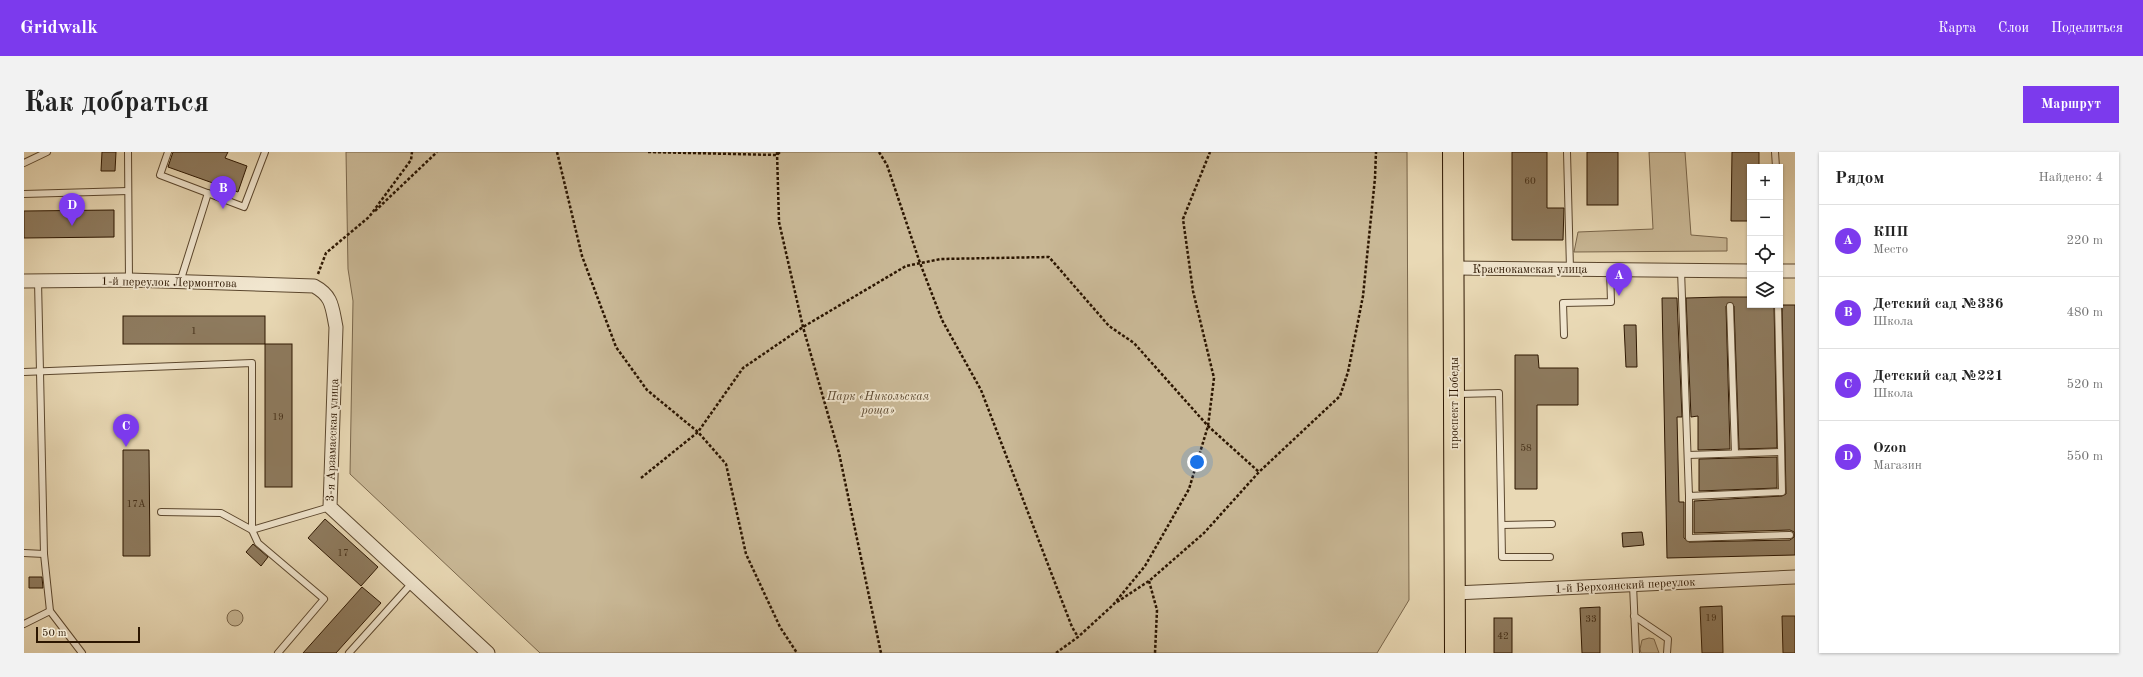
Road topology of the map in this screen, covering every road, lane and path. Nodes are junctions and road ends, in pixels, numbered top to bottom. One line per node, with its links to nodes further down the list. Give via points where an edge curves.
1 (47, 152): 16 (lane)
2 (128, 152): 18 (lane)
3 (168, 152): 19 (lane, via 160,176)
4 (265, 152): 19 (lane, via 244,207)
5 (412, 152): 21 (path, via 411,160)
6 (437, 152): 21 (path)
7 (557, 152): 43 (path, via 582,256 616,347 647,390)
8 (648, 152): 15 (path)
9 (879, 152): 22 (path, via 887,165)
10 (1210, 152): 42 (path, via 1183,219 1193,291 1214,378)
11 (1376, 152): 47 (path, via 1363,296 1348,372 1340,396)
12 (1453, 152): 23 (main road, проспект Победы)
13 (1567, 152): 24 (lane)
14 (1776, 152): 17 (lane)
15 (778, 153): 37 (path, via 779,222)
16 (24, 163)
17 (1776, 164)
18 (128, 191): 20 (lane); 30 (lane)
19 (208, 193): 33 (lane)
20 (24, 194)
21 (369, 217): 34 (path, via 326,253)
22 (920, 263): 37 (path, via 906,266); 42 (path, via 941,259 1049,257 1109,326 1134,343); 68 (path, via 942,320 981,390)
23 (1454, 268): 24 (street, Краснокамская улица); 41 (main road, проспект Победы)
24 (1570, 269): 25 (street, Краснокамская улица)
25 (1610, 270): 26 (street, Краснокамская улица); 38 (lane, via 1611,302 1563,303)
26 (1681, 270): 27 (street, Краснокамская улица); 46 (lane)
27 (1747, 271)
28 (1783, 271): 29 (street)
29 (1795, 271)
30 (129, 280): 32 (street, 1-й переулок Лермонтова); 33 (street, 1-й переулок Лермонтова)
31 (24, 281): 32 (street, 1-й переулок Лермонтова)
32 (38, 281): 39 (lane)
33 (180, 282): 34 (street, 1-й переулок Лермонтова)
34 (314, 286): 50 (street, 3-я Арзамасская улица, via 324,291 332,303 336,328)
35 (1730, 306): 45 (lane)
36 (1778, 308): 44 (lane)
37 (803, 327): 43 (path, via 743,368); 75 (path, via 839,453)
38 (1564, 335)
39 (41, 371): 40 (lane); 54 (lane, via 252,363); 57 (lane)
40 (24, 372)
41 (1454, 395): 53 (lane, via 1499,392); 63 (main road, проспект Победы)
42 (1208, 426): 47 (path); 64 (path, via 1189,489 1145,566)
43 (698, 432): 48 (path); 74 (path, via 726,464 746,554 780,627)
44 (1781, 452): 45 (lane); 49 (lane, via 1782,492)
45 (1735, 453): 46 (lane)
46 (1688, 455): 49 (lane)
47 (1259, 472): 60 (path, via 1204,533)
48 (641, 478)
49 (1689, 496): 55 (lane, via 1689,538)
50 (330, 507): 54 (lane); 61 (street, 3-я Арзамасская улица)
51 (161, 512): 54 (lane, via 220,513)
52 (1552, 524): 53 (lane)
53 (1502, 525): 58 (lane, via 1502,557)
54 (252, 530): 71 (lane, via 258,543 324,599)
55 (1790, 535)
56 (24, 553): 57 (lane)
57 (44, 554): 65 (lane)
58 (1550, 557)
59 (1795, 577): 62 (street, 1-й Верхоянский переулок)
60 (1149, 581): 64 (path); 77 (path, via 1157,610)
61 (412, 583): 72 (lane); 73 (street, 3-я Арзамасская улица)
62 (1633, 585): 63 (street, 1-й Верхоянский переулок); 66 (lane)
63 (1455, 593): 69 (main road, проспект Победы)
64 (1113, 605): 68 (path)
65 (50, 611): 67 (lane); 70 (lane)
66 (1634, 616): 78 (lane); 79 (lane, via 1668,639)
67 (24, 624)
68 (1078, 637): 76 (path)
69 (1452, 649)
70 (82, 653)
71 (278, 653)
72 (349, 653)
73 (488, 653)
74 (797, 653)
75 (881, 653)
76 (1056, 653)
77 (1155, 653)
78 (1636, 653)
79 (1667, 653)

